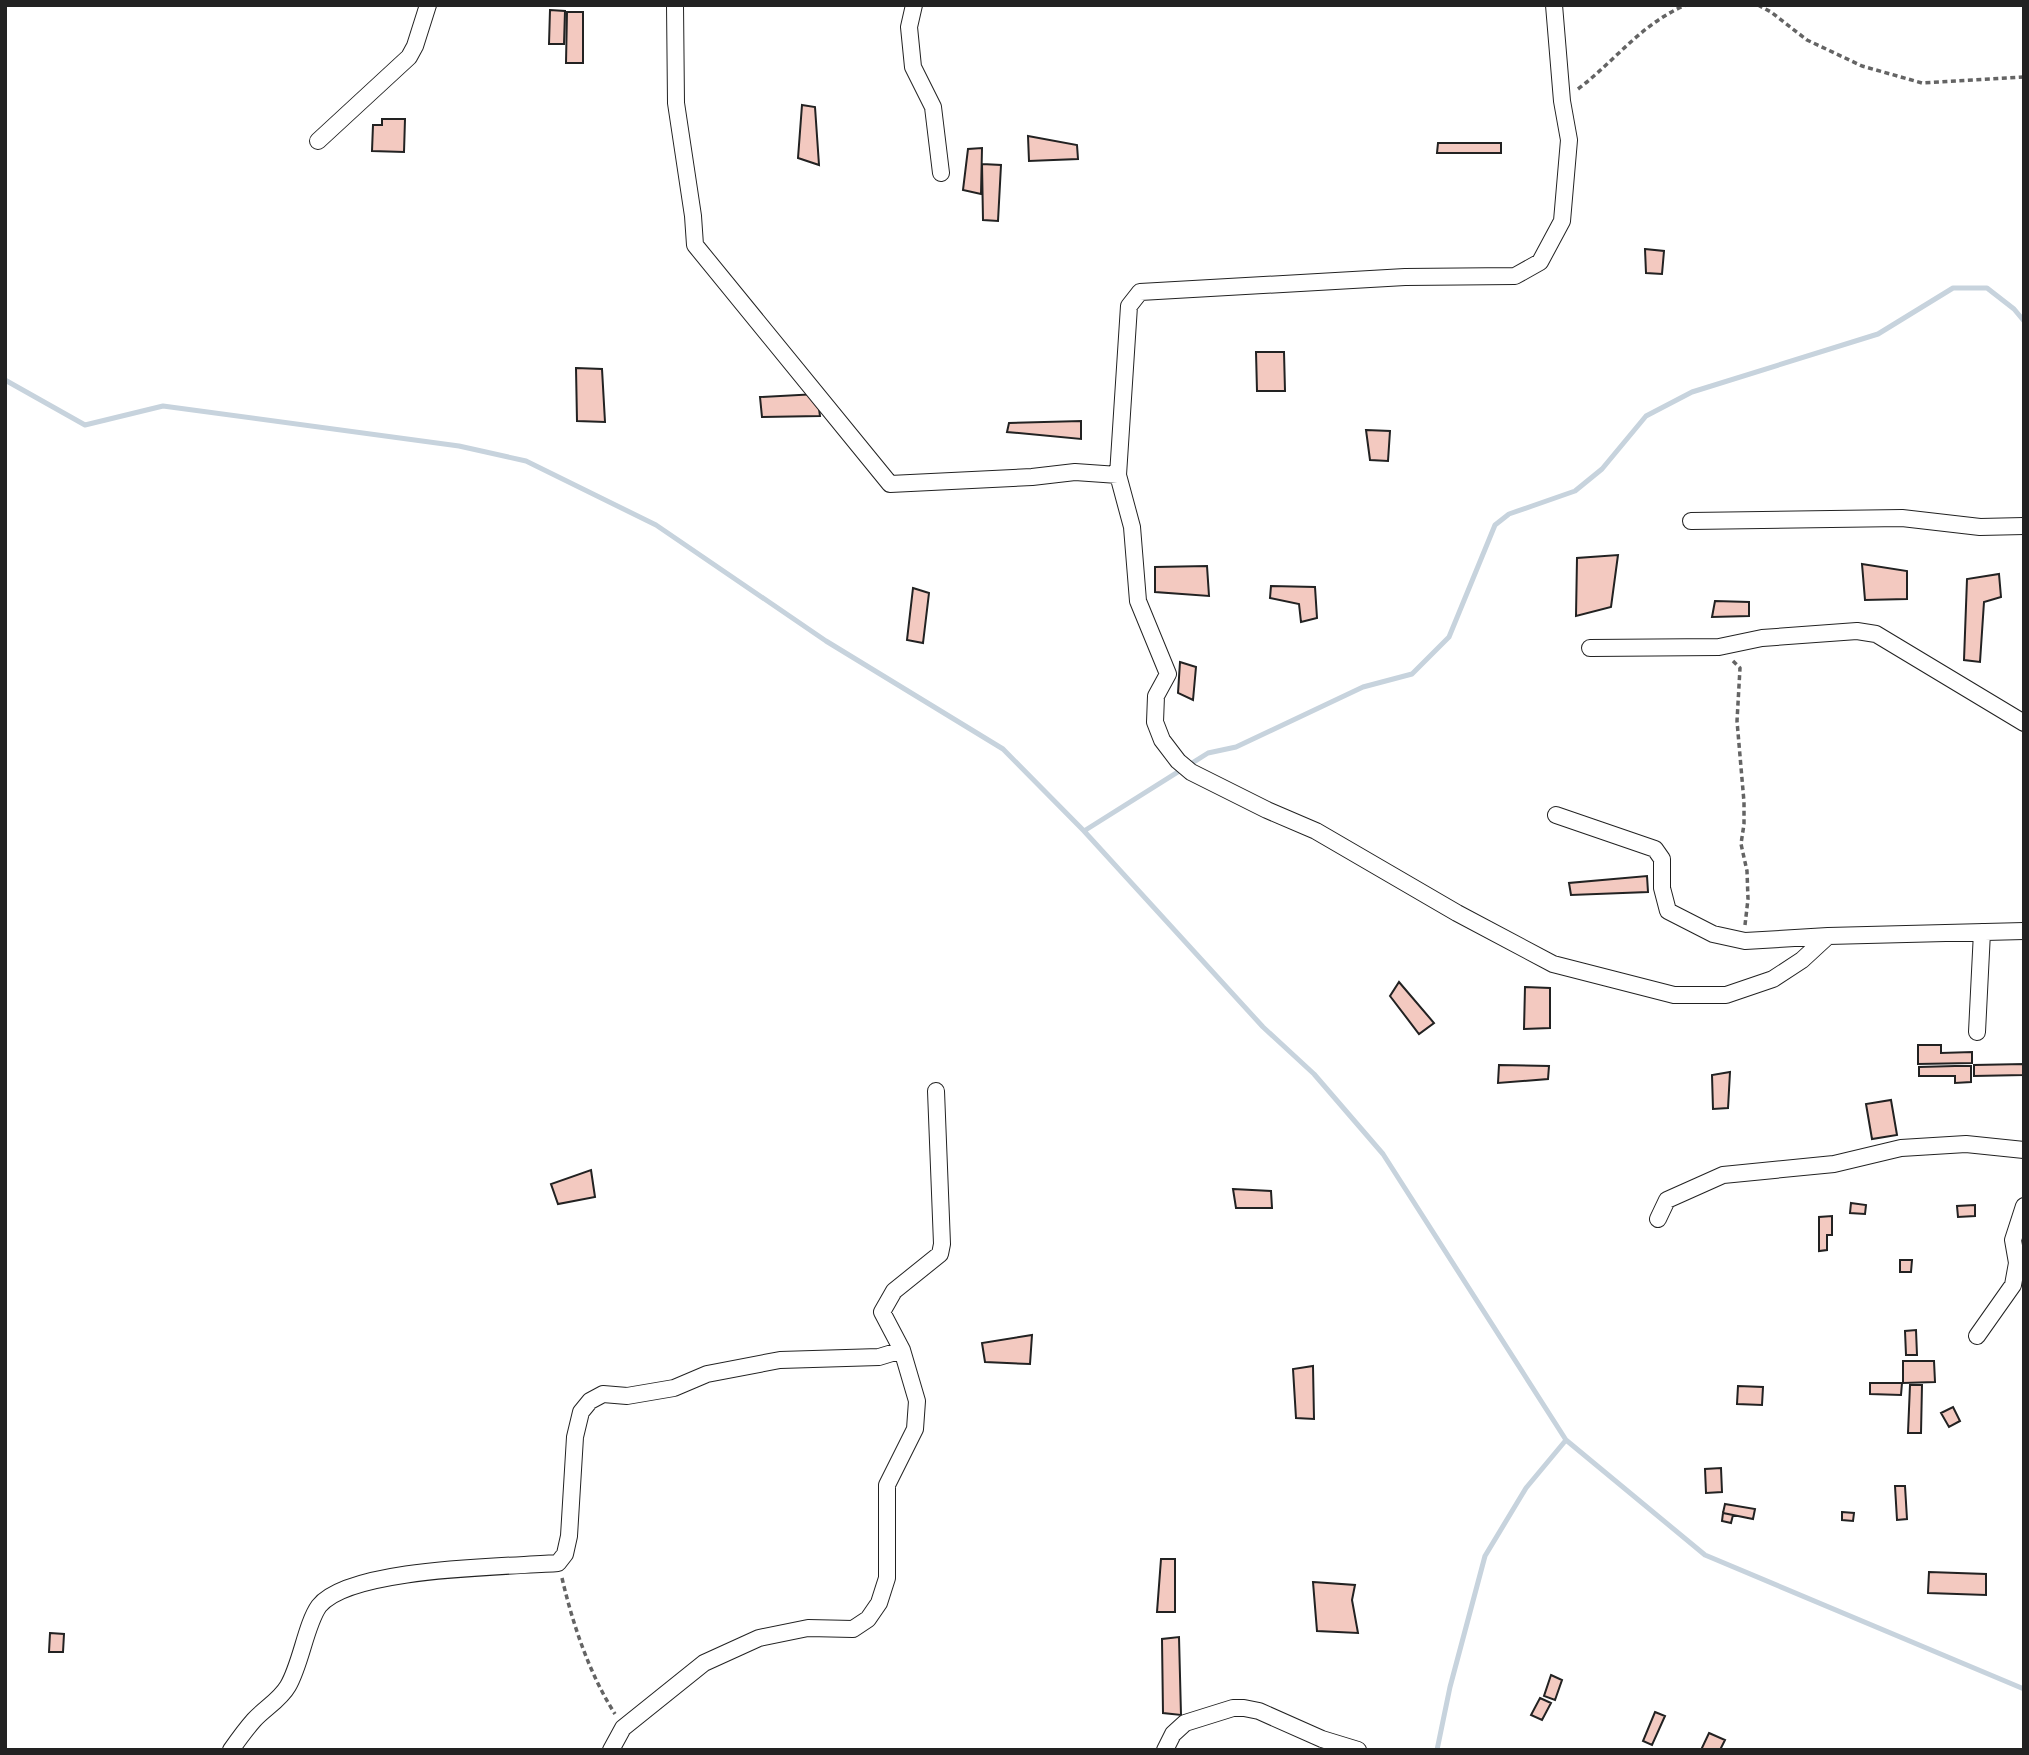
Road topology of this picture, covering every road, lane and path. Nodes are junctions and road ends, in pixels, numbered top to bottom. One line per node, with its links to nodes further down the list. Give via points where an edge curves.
1 (428, 5): 9 (street, via 409,57)
2 (675, 5): 11 (street, via 676,103 695,245 890,484 1075,472)
3 (914, 5): 10 (street, via 909,27 912,67 933,107)
4 (1554, 5): 8 (street)
5 (1686, 5): 8 (path, via 1647,28)
6 (1758, 5): 7 (path, via 1807,40 1862,66 1922,83)
7 (2024, 77)
8 (1562, 101): 11 (street, via 1569,139 1562,221 1540,262 1516,276 1140,292 1129,306 1126,328)
9 (318, 141)
10 (941, 173)
11 (1118, 475): 20 (street, via 1132,527 1138,601 1168,674 1156,696 1155,722 1162,740 1191,772 1316,831 1553,964 1620,983 1674,995 1726,995 1773,979)
12 (1691, 521): 13 (street, via 1902,519 1980,527)
13 (2024, 526)
14 (1719, 646): 15 (street); 16 (street, via 1857,631 1876,634); 21 (path, via 1740,668 1737,722 1744,802 1741,844 1747,871)
15 (1590, 649)
16 (2024, 723)
17 (1556, 815): 21 (street, via 1655,849 1661,859 1668,911 1713,933)
18 (2024, 931): 19 (street)
19 (1982, 932): 20 (street); 22 (street)
20 (1828, 936): 21 (street)
21 (1745, 942)
22 (1977, 1032)
23 (936, 1091): 28 (street, via 942,1244 940,1254 894,1292 881,1312)
24 (2024, 1150): 26 (street, via 1923,1145 1834,1164 1723,1175 1667,1200)
25 (2024, 1206): 27 (street, via 2013,1240 2017,1264 2013,1285)
26 (1658, 1219)
27 (1977, 1336)
28 (902, 1350): 29 (street, via 879,1357 780,1360 707,1374 674,1388 627,1396 603,1394 590,1401 581,1412 575,1437 569,1536); 30 (street, via 917,1401 915,1429 887,1485 887,1578 868,1619 853,1629 808,1629 759,1637 704,1663)
29 (558, 1563): 30 (path, via 578,1636 605,1699); 31 (street, via 419,1573 361,1582 334,1593 318,1607 286,1690)
30 (624, 1728): 32 (street)
31 (231, 1750)
32 (611, 1750)
33 (1165, 1750): 34 (street, via 1172,1734 1185,1723 1244,1708)
34 (1358, 1750)

